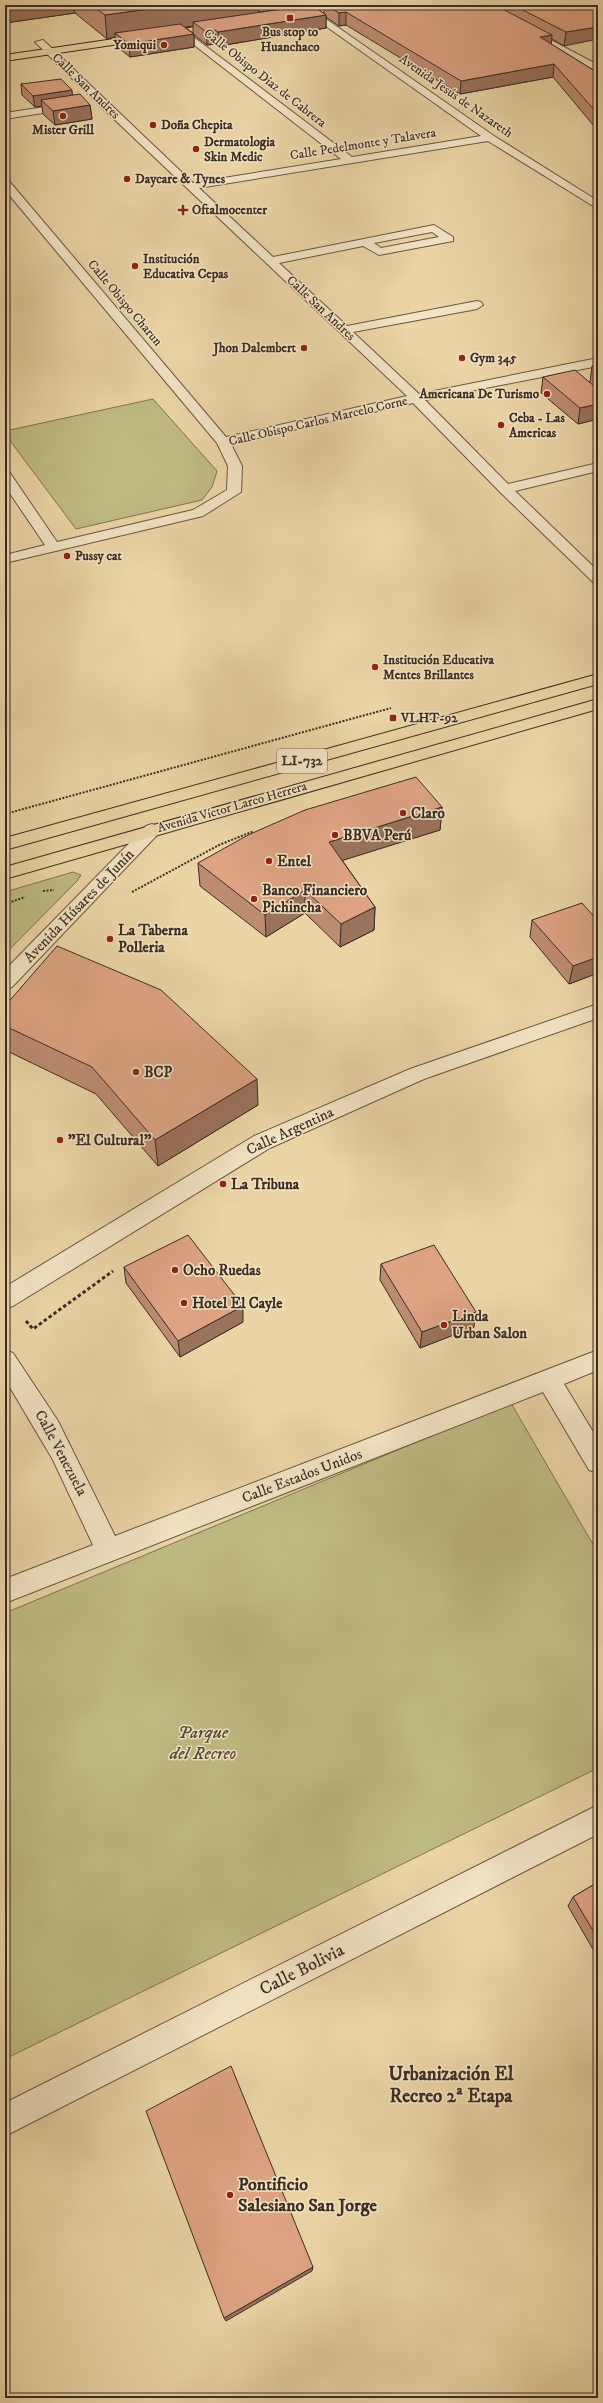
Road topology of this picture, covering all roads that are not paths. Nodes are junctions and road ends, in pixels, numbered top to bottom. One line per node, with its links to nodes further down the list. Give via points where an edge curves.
1 (299, 5): 5 (main road, Avenida Jesús de Nazareth); 6 (main road)
2 (368, 5): 4 (main road)
3 (478, 5): 14 (street)
4 (336, 7): 5 (main road)
5 (313, 13): 7 (main road); 17 (street, Avenida Jesús de Nazareth)
6 (220, 16)
7 (283, 18)
8 (229, 25): 9 (main road)
9 (183, 32): 12 (main road); 18 (street, Calle Obispo Diaz de Cabrera)
10 (56, 39): 11 (main road)
11 (36, 42): 12 (street, Calle San Andres)
12 (50, 51): 13 (main road); 15 (street, Calle San Andres)
13 (5, 58)
14 (598, 69)
15 (100, 101): 16 (street); 20 (street, Calle San Andres)
16 (5, 116)
17 (490, 138): 18 (street, Calle Pedelmonte y Talavera); 22 (street, Avenida Jesús de Nazareth)
18 (349, 160): 20 (street, Calle Pedelmonte y Talavera)
19 (5, 183): 32 (street, Calle Obispo Charun)
20 (192, 186): 25 (street, Calle San Andres)
21 (598, 192): 22 (street)
22 (578, 194): 23 (street, Avenida Jesús de Nazareth)
23 (598, 206)
24 (364, 242): 24 (street, via 379,252 449,238 434,228); 25 (street)
25 (271, 261): 27 (street, Calle San Andres)
26 (477, 305): 27 (street)
27 (345, 330): 31 (street, Calle San Andres)
28 (598, 362): 29 (street, Calle Obispo Carlos Marcelo Corne)
29 (563, 369): 30 (street); 31 (street, Calle Obispo Carlos Marcelo Corne)
30 (574, 378)
31 (416, 398): 32 (street, Calle Obispo Carlos Marcelo Corne); 35 (street, Calle San Andres)
32 (222, 442): 36 (street, Calle Obispo Carlos Marcelo Corne, via 235,466 234,492 198,513)
33 (598, 467): 35 (street)
34 (5, 476): 36 (street)
35 (505, 490): 38 (street, Calle San Andres)
36 (54, 548): 37 (street, Calle Obispo Carlos Marcelo Corne)
37 (5, 558)
38 (598, 579)
39 (598, 679): 42 (main road, Avenida Víctor Larco Herrera / LI-732)
40 (598, 704): 41 (main road, Avenida Víctor Larco Herrera / LI-732)
41 (152, 830): 43 (main road, Avenida Víctor Larco Herrera / LI-732); 44 (street, Avenida Húsares de Junín)
42 (5, 844)
43 (5, 873)
44 (5, 982)
45 (598, 1011): 46 (street, Calle Argentina, via 418,1074 262,1142)
46 (5, 1299)
47 (5, 1360): 51 (street, Calle Venezuela, via 24,1386 69,1464)
48 (598, 1360): 49 (street, Calle Estados Unidos)
49 (549, 1380): 50 (street); 51 (street, Calle Estados Unidos)
50 (598, 1462)
51 (109, 1550): 52 (street, Calle Estados Unidos)
52 (5, 1591)
53 (598, 1819): 54 (street, Calle Bolivia)
54 (5, 2120)

